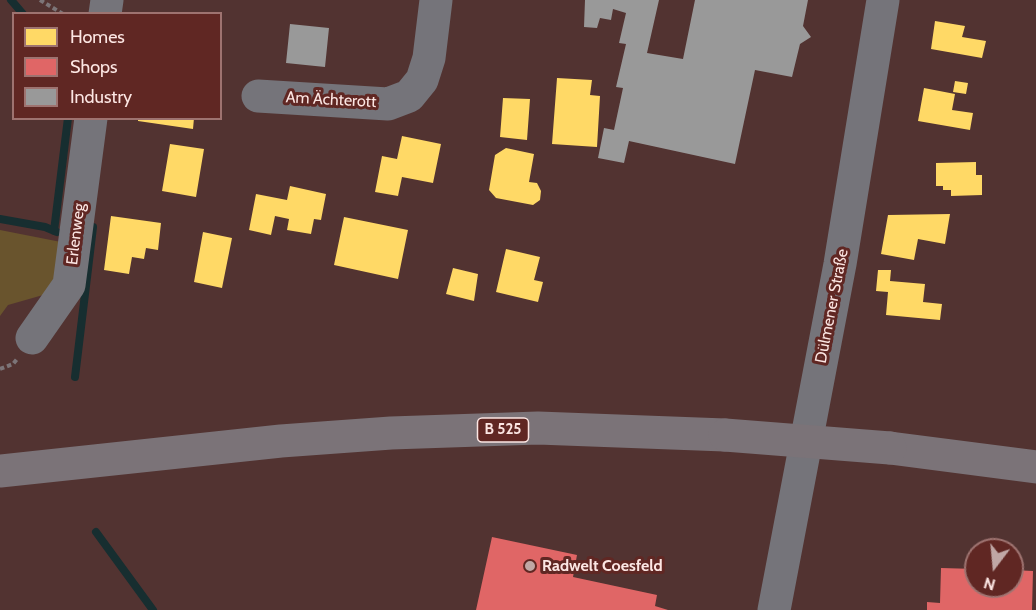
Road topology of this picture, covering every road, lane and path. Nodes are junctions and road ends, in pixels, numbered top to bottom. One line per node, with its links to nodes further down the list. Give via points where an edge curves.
1 (40, 0): 4 (path)
2 (436, 0): 5 (street, Am Ächterott, via 429,58 422,80 409,96 388,104)
3 (883, 0): 10 (street, Dülmener Straße, via 840,264)
4 (60, 12)
5 (258, 96)
6 (91, 120): 7 (street, Erlenweg, via 69,285)
7 (32, 338)
8 (1029, 466): 9 (main road, B 525, bridge, via 890,448 725,435 538,429 281,441)
9 (0, 471)
10 (774, 610)

